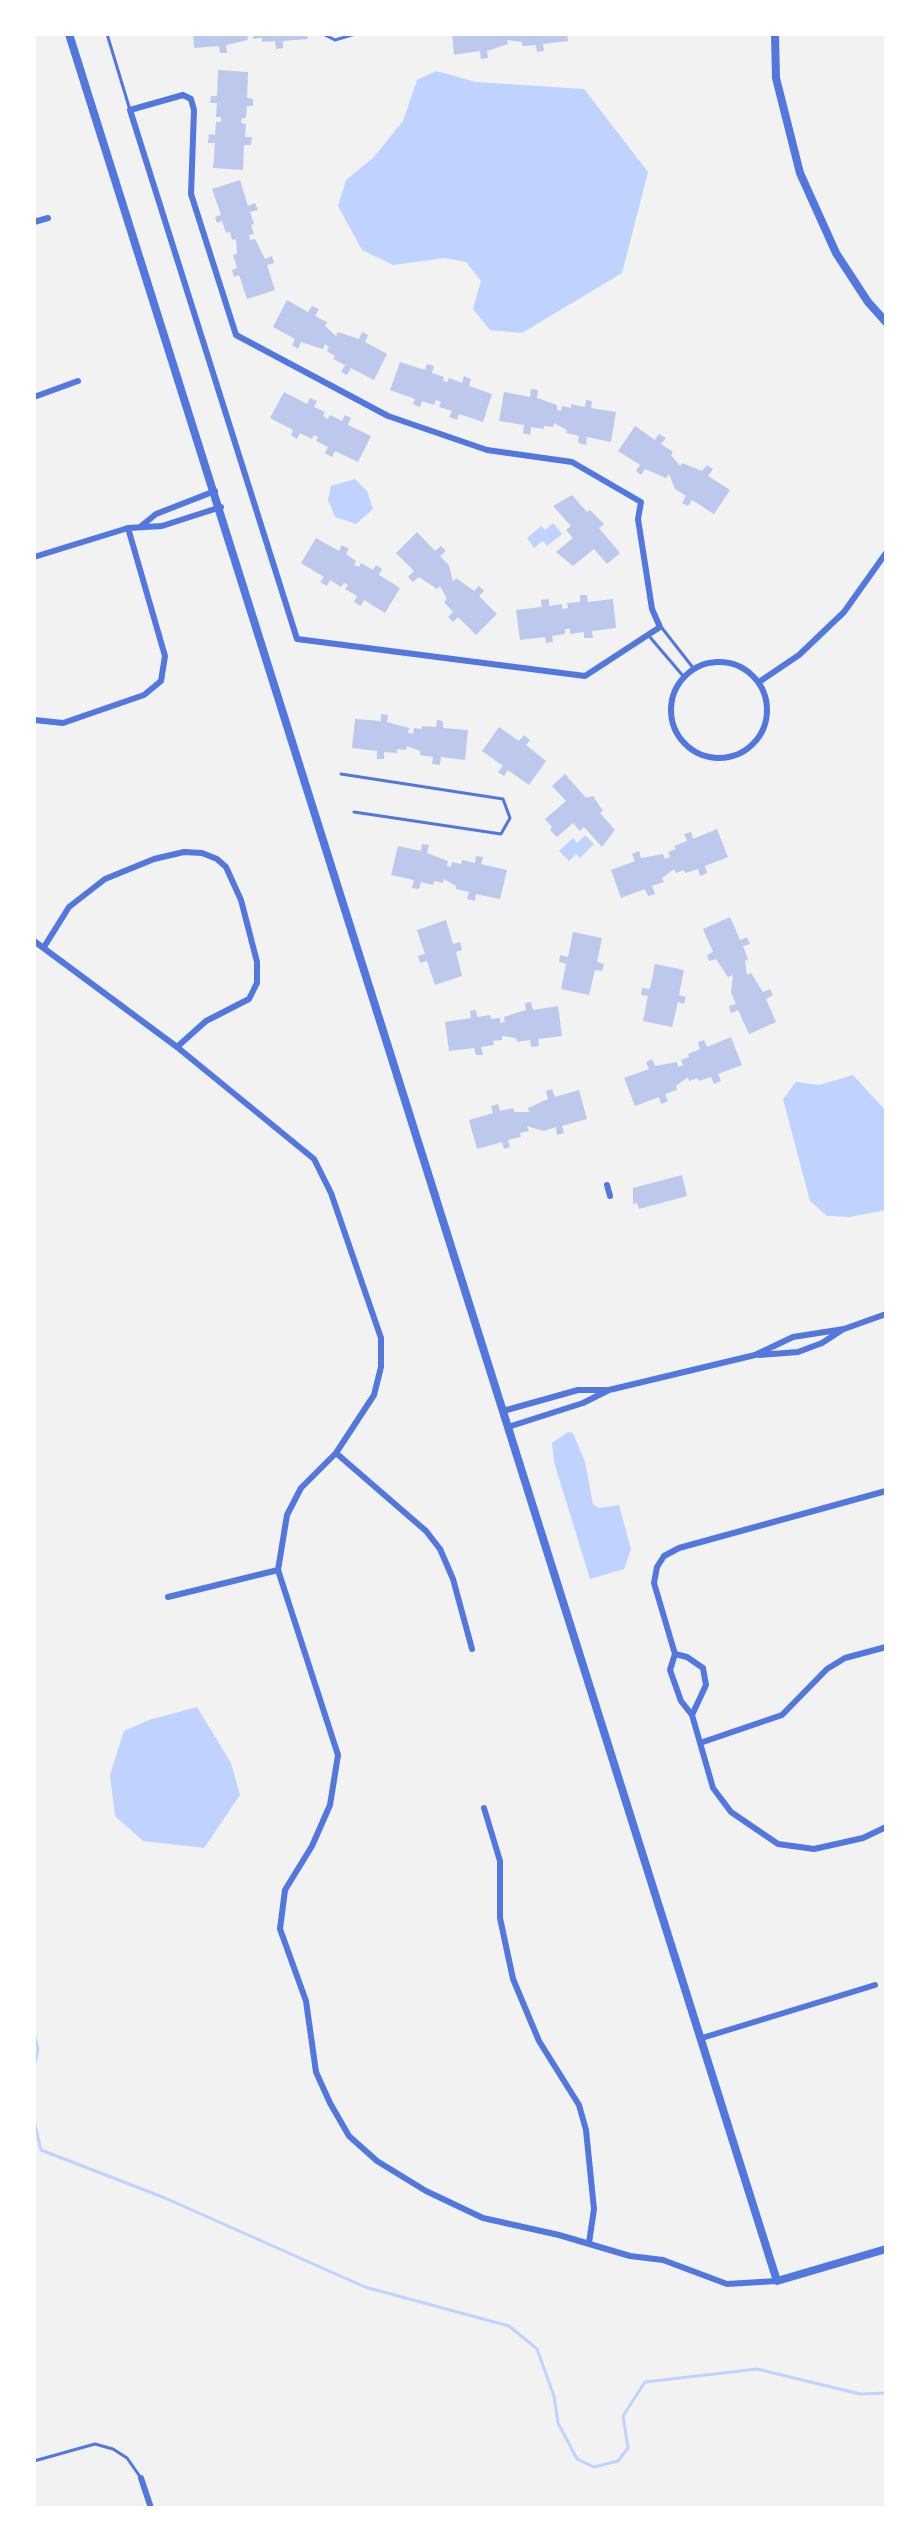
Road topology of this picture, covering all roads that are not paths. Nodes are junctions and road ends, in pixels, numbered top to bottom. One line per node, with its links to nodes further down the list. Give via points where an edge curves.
1 (69, 34): 12 (street)
2 (107, 34): 6 (lane)
3 (323, 34): 4 (lane, via 335,40)
4 (355, 34)
5 (775, 34): 9 (street, via 776,78 800,173 836,253)
6 (130, 110): 20 (street, via 172,96 191,99 191,194 236,335 388,416 487,450 572,462 641,502 638,519 652,609); 21 (street, via 297,639 585,676)
7 (48, 218): 8 (street)
8 (34, 222)
9 (886, 322)
10 (78, 381): 11 (street)
11 (34, 397)
12 (216, 491): 13 (street); 14 (street)
13 (175, 507): 15 (street); 16 (street)
14 (221, 507): 15 (street); 37 (street)
15 (180, 521): 16 (street)
16 (140, 527): 17 (street)
17 (128, 528): 19 (street); 25 (street, via 165,656 161,681 144,695 63,723)
18 (886, 553): 24 (street, via 844,612 799,655)
19 (34, 557)
20 (660, 627): 21 (street); 22 (lane)
21 (649, 636): 23 (lane)
22 (694, 669): 23 (street); 24 (street, via 715,662 732,664)
23 (684, 677): 24 (street, via 673,699 673,724 682,741 710,758 734,756 755,743 767,712)
24 (759, 682)
25 (34, 720)
26 (341, 774): 27 (lane, via 503,799 510,818 501,834)
27 (354, 812)
28 (34, 941): 29 (street)
29 (44, 947): 30 (street); 30 (street, via 69,907 105,879 184,852 217,859 241,900 257,983 249,999 206,1021)
30 (177, 1047): 39 (street, via 301,1146 331,1193 382,1348 374,1395)
31 (607, 1185): 32 (street)
32 (610, 1196)
33 (886, 1314): 34 (street)
34 (844, 1329): 35 (street, via 793,1337); 35 (street, via 798,1352)
35 (755, 1355): 36 (street)
36 (609, 1390): 37 (street, via 578,1390); 38 (street)
37 (503, 1411): 38 (street)
38 (508, 1427): 51 (street)
39 (336, 1453): 41 (street, via 301,1488 287,1515); 44 (street, via 440,1549)
40 (886, 1491): 45 (street, via 664,1556 654,1583)
41 (278, 1570): 42 (street); 52 (street, via 338,1755 330,1805 285,1890 280,1911 280,1929 306,2001 320,2083 349,2136 399,2175 483,2218)
42 (168, 1597)
43 (886, 1647): 47 (street, via 845,1658 827,1669 782,1715)
44 (472, 1649)
45 (675, 1654): 46 (street, via 670,1670); 46 (street, via 703,1668 706,1685)
46 (692, 1715): 47 (street)
47 (700, 1743): 49 (street, via 713,1788 731,1812 778,1844 814,1849)
48 (484, 1808): 52 (street, via 500,1861 500,1918 513,1979 539,2041 579,2105 586,2130 594,2209)
49 (886, 1827)
50 (875, 1985): 51 (street)
51 (702, 2038): 54 (street)
52 (589, 2243): 54 (street, via 663,2260 727,2284)
53 (886, 2249): 54 (street)
54 (777, 2281)
55 (34, 2461): 56 (lane, via 95,2444 127,2458)
56 (141, 2478): 57 (street)
57 (151, 2508)

